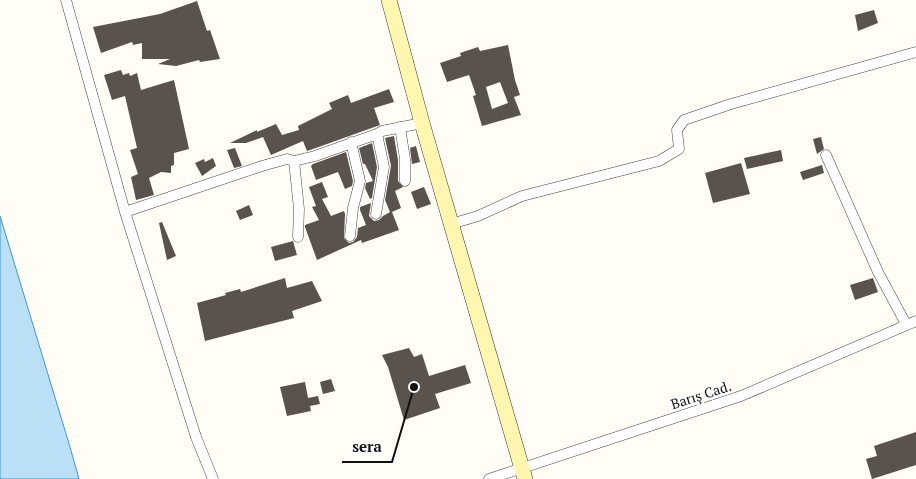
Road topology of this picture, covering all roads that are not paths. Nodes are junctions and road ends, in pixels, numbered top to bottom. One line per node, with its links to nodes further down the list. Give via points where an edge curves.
1 (66, 0): 11 (street)
2 (389, 0): 4 (main road)
3 (916, 52): 13 (street, via 684,120 677,130 679,149 659,161 522,196)
4 (422, 123): 5 (street); 13 (main road)
5 (400, 127): 6 (street); 10 (street)
6 (377, 134): 7 (street); 12 (street, via 384,168)
7 (351, 142): 9 (street, via 315,156); 14 (street, via 360,181)
8 (826, 155): 16 (street, via 878,272)
9 (294, 160): 11 (street, via 262,166); 15 (street)
10 (405, 181)
11 (125, 212): 18 (street, via 196,437)
12 (376, 214)
13 (451, 224): 17 (main road)
14 (350, 236)
15 (298, 237)
16 (911, 323): 17 (street, Barış Cad., via 741,396)
17 (523, 473): 19 (street, Barış Cad.)
18 (213, 479)
19 (488, 479)

